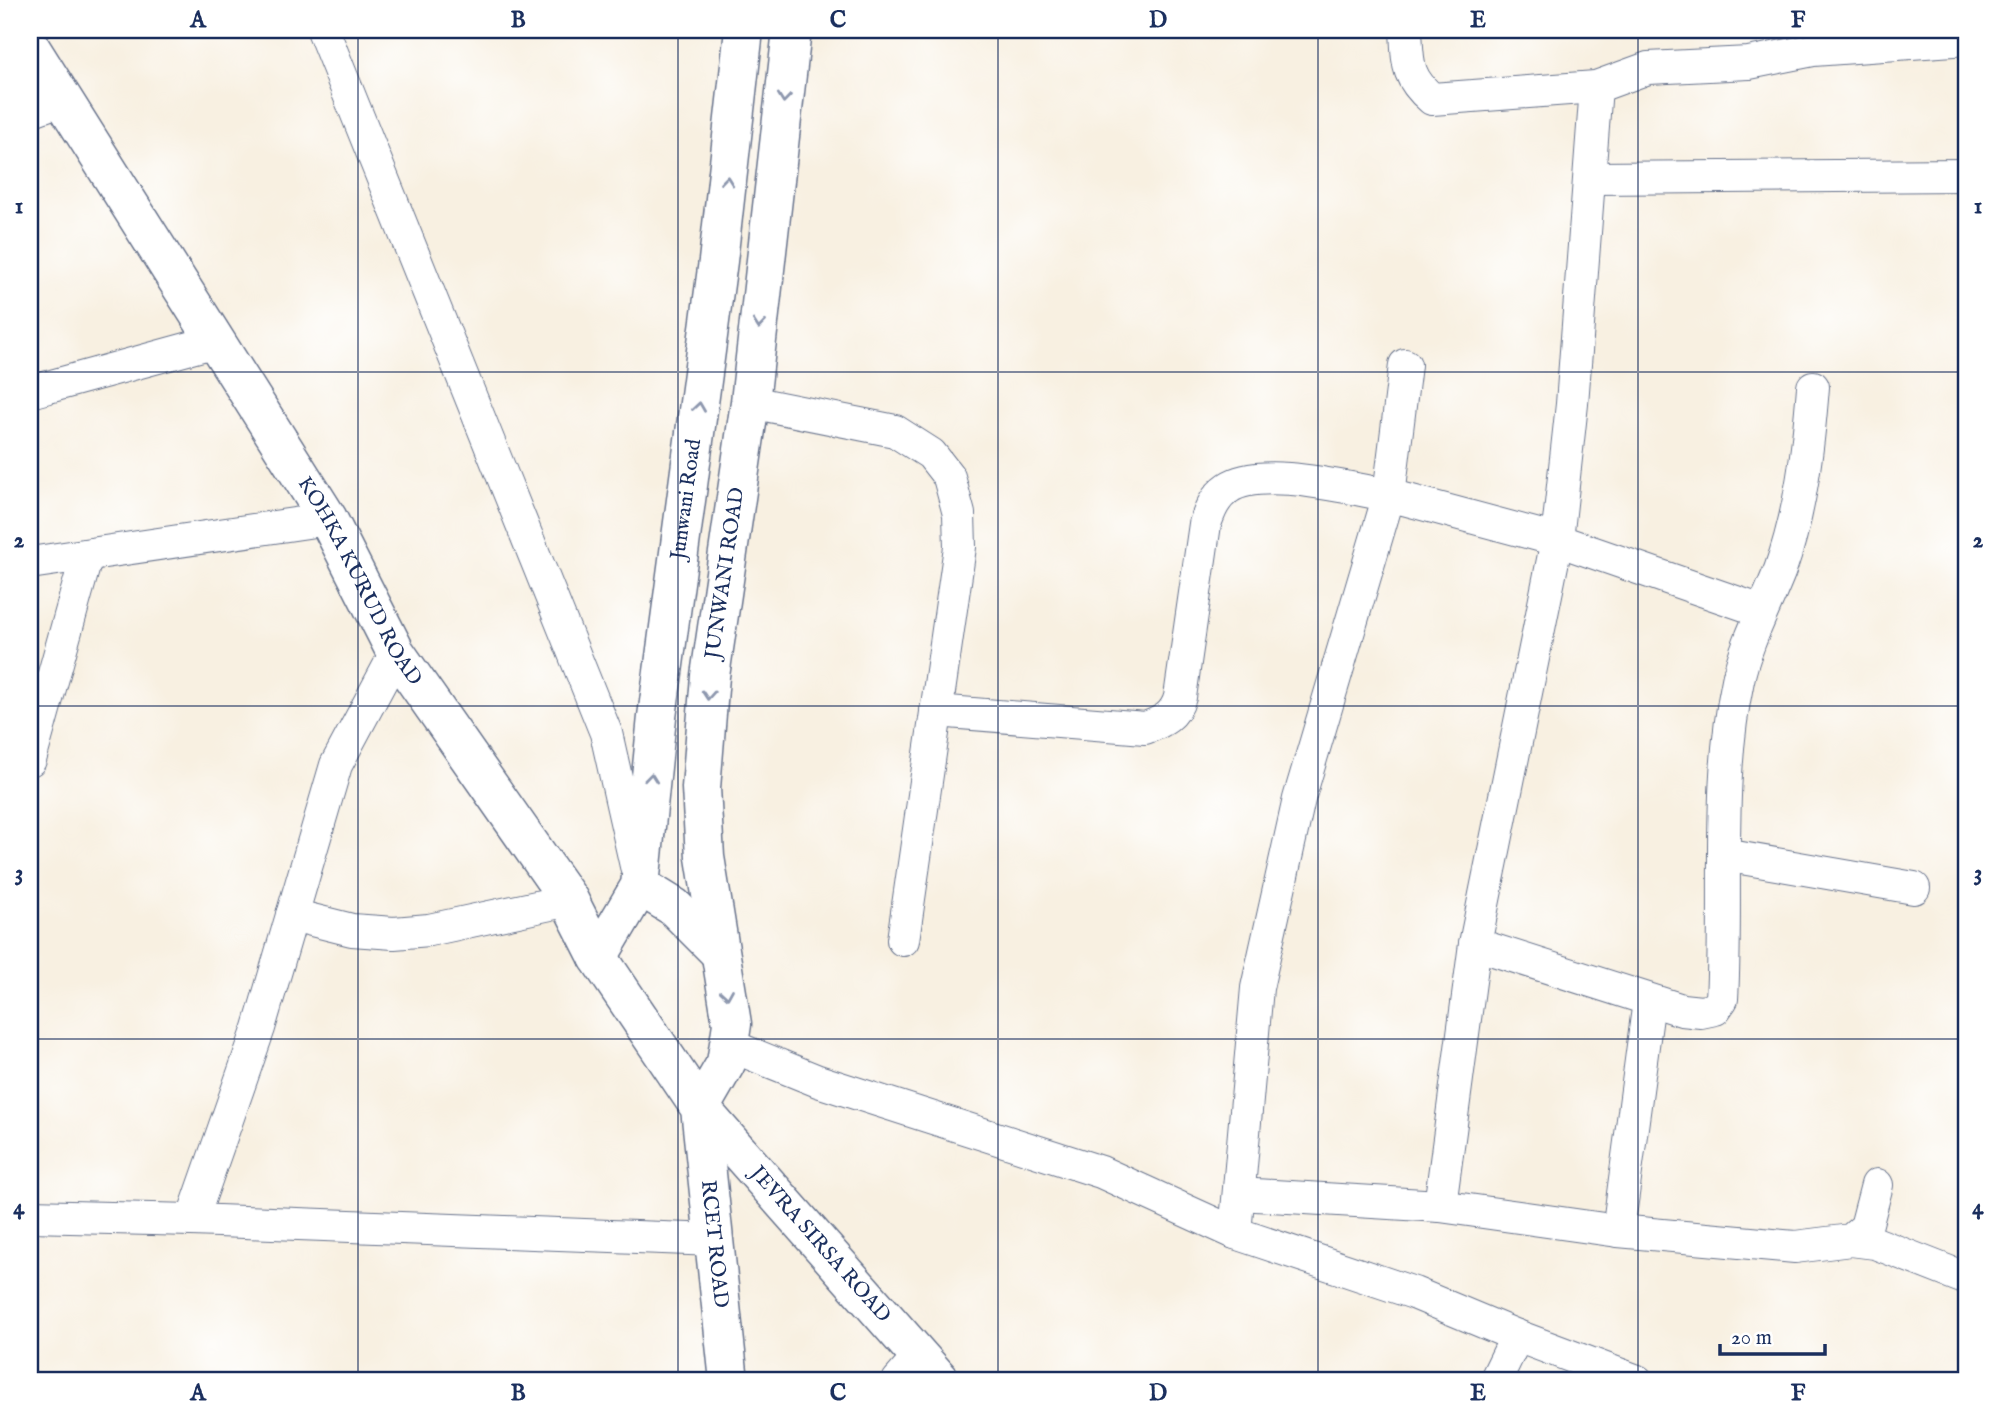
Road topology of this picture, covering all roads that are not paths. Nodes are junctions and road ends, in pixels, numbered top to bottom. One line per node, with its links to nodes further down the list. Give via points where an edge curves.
1 (323, 30): 26 (street, via 606,733)
2 (744, 30): 26 (main road, Junwani Road, one-way to 2, via 657,717)
3 (792, 30): 15 (main road, JUNWANI ROAD, one-way to 15)
4 (1406, 30): 7 (street, via 1408,63 1416,86 1432,99)
5 (1967, 39): 7 (street, via 1813,50 1749,64 1648,68)
6 (30, 47): 8 (main road, KOHKA KURUD ROAD)
7 (1597, 87): 10 (street)
8 (46, 105): 11 (main road, KOHKA KURUD ROAD)
9 (1967, 175): 10 (street)
10 (1590, 178): 18 (street)
11 (216, 341): 14 (street); 17 (main road, KOHKA KURUD ROAD)
12 (1405, 365): 16 (street)
13 (1813, 387): 21 (street, via 1798,505 1780,570)
14 (30, 392)
15 (750, 402): 23 (street, via 895,431 931,454 948,477 959,514 960,547); 32 (main road, JUNWANI ROAD, one-way to 32, via 710,676 701,788 705,857)
16 (1389, 495): 18 (street); 23 (street, via 1270,477 1240,481 1227,488 1212,503 1205,524 1177,707 1158,723 1145,728); 38 (street, via 1299,799 1257,988)
17 (328, 519): 19 (street); 22 (main road, KOHKA KURUD ROAD)
18 (1557, 540): 21 (street); 31 (street)
19 (87, 555): 20 (street); 24 (street)
20 (30, 563)
21 (1762, 611): 25 (street, via 1739,676 1731,716)
22 (396, 653): 28 (main road, KOHKA KURUD ROAD); 29 (street, via 336,765)
23 (936, 711): 30 (street)
24 (30, 760)
25 (1724, 855): 27 (street); 34 (street, via 1722,999 1715,1009 1701,1012)
26 (640, 886): 32 (main road, via 674,907); 33 (main road, Junwani Road)
27 (1914, 888)
28 (569, 900): 29 (street, via 429,930 394,933 352,930); 33 (main road, KOHKA KURUD ROAD)
29 (292, 915): 41 (street, via 259,1028)
30 (903, 940)
31 (1475, 944): 34 (street); 39 (street)
32 (720, 953): 35 (main road, JUNWANI ROAD, one-way to 35, via 732,1024)
33 (598, 957): 36 (main road, KOHKA KURUD ROAD)
34 (1649, 1001): 42 (street)
35 (729, 1045): 36 (main road, JUNWANI ROAD, via 726,1063); 43 (street, via 818,1081 1101,1171)
36 (700, 1108): 44 (main road, RCET ROAD); 48 (main road, JEVRA SIRSA ROAD)
37 (1877, 1185): 45 (street, via 1866,1227)
38 (1239, 1194): 39 (street); 43 (street)
39 (1440, 1206): 42 (street)
40 (30, 1216): 41 (street)
41 (192, 1220): 44 (street)
42 (1618, 1231): 45 (street, via 1795,1247)
43 (1235, 1233): 47 (street, via 1414,1293)
44 (715, 1240): 49 (main road, RCET ROAD)
45 (1852, 1240): 46 (street, via 1875,1243)
46 (1967, 1279)
47 (1517, 1336): 50 (street); 51 (street)
48 (919, 1373)
49 (729, 1381)
50 (1495, 1381)
51 (1637, 1381)

